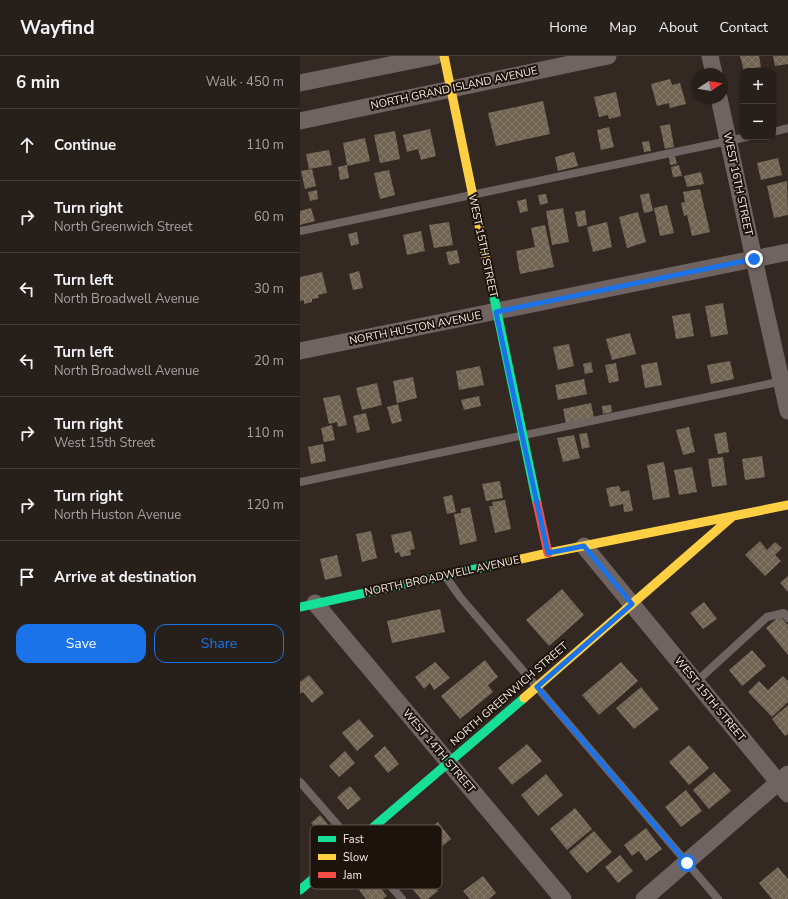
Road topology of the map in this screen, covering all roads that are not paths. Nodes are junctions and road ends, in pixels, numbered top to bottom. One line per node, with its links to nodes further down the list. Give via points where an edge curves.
1 (435, 56): 6 (street)
2 (444, 56): 7 (street, WEST 15TH STREET)
3 (608, 56): 7 (street, NORTH GRAND ISLAND AVENUE)
4 (710, 56): 5 (street)
5 (713, 68)
6 (300, 83)
7 (451, 89): 9 (street, NORTH GRAND ISLAND AVENUE); 14 (street, WEST 15TH STREET)
8 (720, 104): 13 (street, WEST 16TH STREET)
9 (300, 121)
10 (788, 128): 11 (lane)
11 (776, 131)
12 (740, 138): 13 (lane)
13 (728, 141): 14 (lane); 17 (street, WEST 16TH STREET)
14 (472, 195): 15 (lane); 18 (street, WEST 15TH STREET)
15 (300, 231)
16 (788, 252): 17 (street, NORTH HUSTON AVENUE)
17 (754, 259): 18 (street, NORTH HUSTON AVENUE); 20 (street, WEST 16TH STREET)
18 (496, 312): 19 (street, NORTH HUSTON AVENUE); 22 (street, WEST 15TH STREET)
19 (300, 351)
20 (785, 381): 21 (street, WEST 16TH STREET); 22 (lane)
21 (788, 411)
22 (522, 435): 23 (lane); 27 (street, WEST 15TH STREET)
23 (300, 482)
24 (788, 505): 25 (street, NORTH BROADWELL AVENUE)
25 (732, 516): 26 (street, NORTH BROADWELL AVENUE); 29 (street, NORTH GREENWICH STREET)
26 (584, 546): 27 (street, NORTH BROADWELL AVENUE); 29 (street)
27 (548, 553): 28 (street, NORTH BROADWELL AVENUE)
28 (445, 576): 30 (street, NORTH BROADWELL AVENUE); 33 (lane)
29 (632, 604): 32 (street, WEST 15TH STREET); 33 (street, NORTH GREENWICH STREET)
30 (307, 605): 34 (street, WEST 14TH STREET)
31 (788, 618): 32 (lane, via 784,613 767,617)
32 (696, 682): 36 (street, WEST 15TH STREET)
33 (537, 687): 34 (street, NORTH GREENWICH STREET); 39 (lane)
34 (448, 763): 38 (street, NORTH GREENWICH STREET); 44 (street, WEST 14TH STREET)
35 (300, 782): 37 (lane)
36 (785, 784): 39 (street)
37 (337, 825)
38 (376, 825)
39 (687, 863): 45 (street); 46 (lane)
40 (310, 881): 42 (street, NORTH GREENWICH STREET)
41 (393, 889): 43 (lane)
42 (300, 890)
43 (402, 899)
44 (563, 899)
45 (644, 899)
46 (718, 899)

